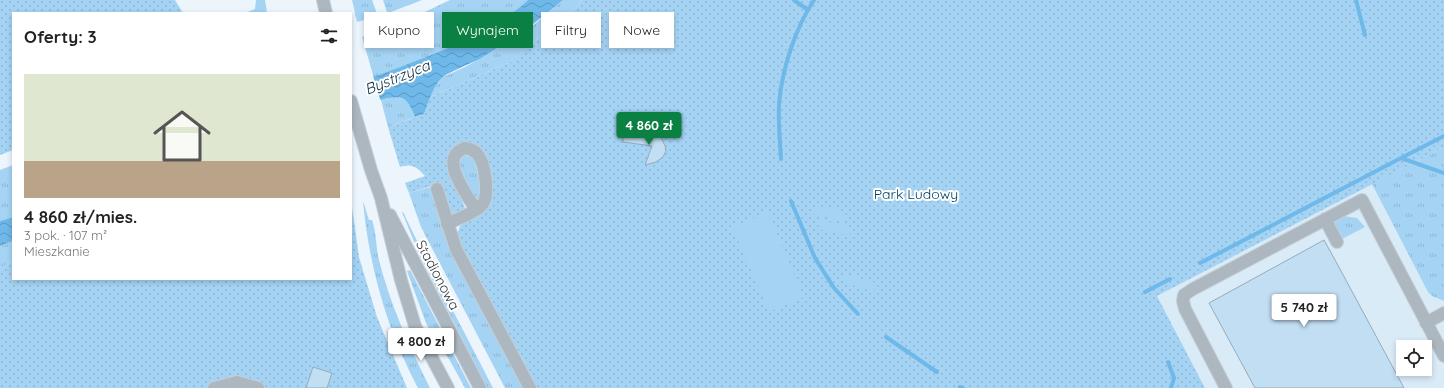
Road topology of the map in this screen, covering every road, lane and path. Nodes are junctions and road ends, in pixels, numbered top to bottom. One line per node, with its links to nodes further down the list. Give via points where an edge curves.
1 (352, 104): 3 (street, Stadionowa)
2 (437, 189): 6 (street)
3 (381, 198): 13 (street, Stadionowa, via 415,326); 14 (street, Stadionowa)
4 (476, 210): 6 (street)
5 (1325, 219): 7 (street); 9 (street, via 1362,200); 16 (street, via 1184,296 1185,309)
6 (447, 224): 15 (street, via 456,249)
7 (1337, 242)
8 (1444, 313): 9 (street)
9 (1426, 323): 10 (street)
10 (1444, 356)
11 (214, 388): 12 (street, via 237,382)
12 (258, 388)
13 (448, 388)
14 (480, 388)
15 (530, 388)
16 (1226, 388)

